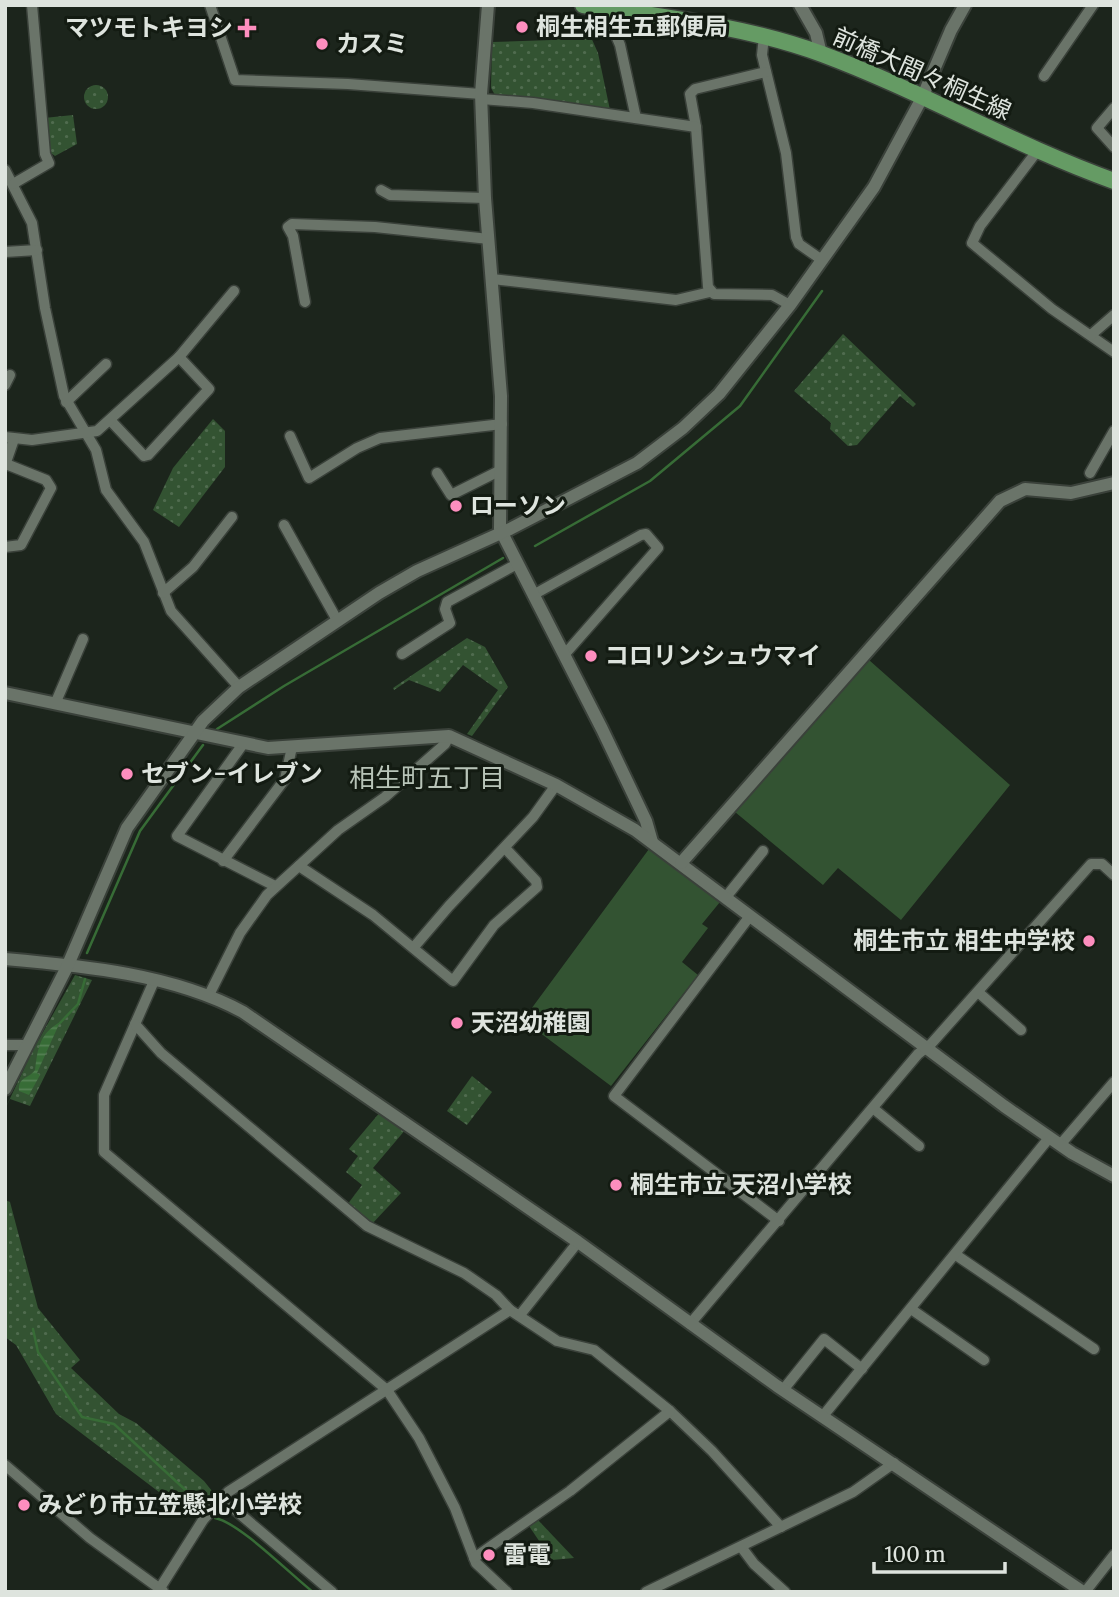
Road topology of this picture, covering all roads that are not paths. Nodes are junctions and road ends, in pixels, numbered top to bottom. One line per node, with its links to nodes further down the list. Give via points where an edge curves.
1 (32, 5): 20 (street, via 49,163)
2 (210, 5): 13 (street, via 235,80)
3 (488, 5): 13 (street)
4 (583, 5): 8 (main road, 前橋大間々桐生線)
5 (800, 5): 10 (street, via 816,33)
6 (965, 5): 14 (street)
7 (1093, 5): 12 (street)
8 (611, 10): 9 (main road, 前橋大間々桐生線); 16 (street)
9 (764, 36): 10 (main road, 前橋大間々桐生線); 11 (street)
10 (821, 54): 14 (main road, 前橋大間々桐生線)
11 (766, 72): 17 (street, via 692,91); 27 (street, via 786,153 796,237)
12 (1044, 76)
13 (481, 96): 16 (street); 23 (street)
14 (922, 98): 19 (main road, 前橋大間々桐生線); 27 (street, via 873,187)
15 (1114, 108): 18 (street, via 1097,128)
16 (636, 118): 17 (street)
17 (696, 127): 30 (street)
18 (1114, 147)
19 (1038, 150): 21 (main road, 前橋大間々桐生線); 34 (street, via 972,243)
20 (8, 179): 25 (street, via 32,223)
21 (1114, 181)
22 (381, 190): 23 (street)
23 (485, 198): 24 (street)
24 (489, 239): 28 (street); 31 (street, via 383,227 292,225 288,227)
25 (37, 250): 26 (street); 38 (street)
26 (5, 252)
27 (822, 260): 32 (street)
28 (492, 279): 30 (street, via 676,300); 40 (street)
29 (233, 290): 36 (street)
30 (710, 292): 32 (street, via 772,295)
31 (305, 302)
32 (790, 305): 52 (street, via 731,382 683,428 637,463)
33 (1114, 315): 34 (street)
34 (1091, 335): 35 (street)
35 (1114, 352)
36 (179, 357): 39 (street); 39 (street, via 209,389 148,456)
37 (106, 364): 38 (street)
38 (66, 402): 42 (street)
39 (111, 421): 42 (street)
40 (502, 424): 43 (street, via 380,438 309,478); 46 (street)
41 (1114, 431): 48 (street)
42 (87, 434): 44 (street); 55 (street, via 101,461 104,486 141,536)
43 (290, 436)
44 (10, 438): 45 (street)
45 (6, 465): 53 (street, via 46,480 51,488 21,545)
46 (502, 470): 47 (street, via 451,495); 52 (street)
47 (437, 473)
48 (1090, 473)
49 (1114, 483): 73 (street, via 1071,493 1025,489 1000,500)
50 (232, 517): 55 (street, via 192,567)
51 (284, 525): 57 (street)
52 (502, 533): 54 (street); 57 (street, via 416,571)
53 (5, 547)
54 (517, 564): 56 (street); 59 (street, via 447,601 450,623)
55 (163, 593): 61 (street, via 178,620)
56 (533, 595): 60 (street); 60 (street, via 641,535 657,544 659,548)
57 (337, 620): 61 (street)
58 (83, 639): 63 (street)
59 (402, 654)
60 (565, 654): 69 (street)
61 (239, 687): 64 (street)
62 (5, 693): 63 (street)
63 (55, 704): 64 (street)
64 (194, 733): 66 (street); 81 (street, via 127,828)
65 (449, 736): 67 (street); 68 (street); 74 (street, via 385,797 338,830)
66 (243, 744): 67 (street); 72 (street, via 177,836)
67 (292, 747): 72 (street, via 285,779)
68 (556, 785): 69 (street); 70 (street)
69 (652, 842): 73 (street)
70 (505, 848): 79 (street); 79 (street, via 537,887 494,925 453,981)
71 (763, 851): 77 (street)
72 (223, 861): 76 (street)
73 (681, 863): 77 (street)
74 (299, 866): 76 (street); 79 (street)
75 (1114, 875): 83 (street, via 1101,864 1091,864)
76 (275, 886): 84 (street, via 252,914)
77 (726, 897): 78 (street)
78 (750, 916): 89 (street); 96 (street, via 614,1096)
79 (414, 947)
80 (5, 959): 81 (street)
81 (67, 967): 82 (street); 88 (street)
82 (155, 981): 84 (street); 85 (street)
83 (978, 992): 86 (street); 89 (street)
84 (209, 995): 97 (street, via 259,1022)
85 (135, 1024): 100 (street, via 161,1053 356,1218 464,1273); 105 (street, via 104,1095 104,1152)
86 (1021, 1030)
87 (5, 1045): 88 (street)
88 (27, 1045): 91 (street)
89 (926, 1048): 92 (street); 93 (street)
90 (1114, 1082): 93 (street)
91 (5, 1089)
92 (873, 1109): 94 (street); 96 (street)
93 (1055, 1141): 95 (street); 98 (street)
94 (919, 1146)
95 (1114, 1176)
96 (779, 1221): 101 (street)
97 (578, 1242): 100 (street); 101 (street)
98 (956, 1255): 99 (street); 102 (street)
99 (911, 1309): 103 (street); 104 (street)
100 (515, 1313): 105 (street); 107 (street, via 557,1341 594,1350)
101 (690, 1324): 106 (street)
102 (1094, 1349)
103 (984, 1360)
104 (862, 1369): 106 (street, via 824,1339); 108 (street)
105 (387, 1390): 111 (street); 115 (street, via 419,1437 455,1508)
106 (783, 1390): 108 (street)
107 (670, 1411): 112 (street); 115 (street, via 570,1491)
108 (823, 1416): 109 (street)
109 (894, 1463): 112 (street, via 853,1492); 121 (street)
110 (5, 1465): 116 (street, via 90,1538)
111 (221, 1498): 116 (street); 117 (street)
112 (781, 1527): 113 (street)
113 (742, 1548): 119 (street); 120 (street)
114 (1114, 1555): 121 (street)
115 (474, 1559): 118 (street)
116 (162, 1590)
117 (332, 1592)
118 (507, 1592)
119 (646, 1592)
120 (785, 1592)
121 (1084, 1592)

